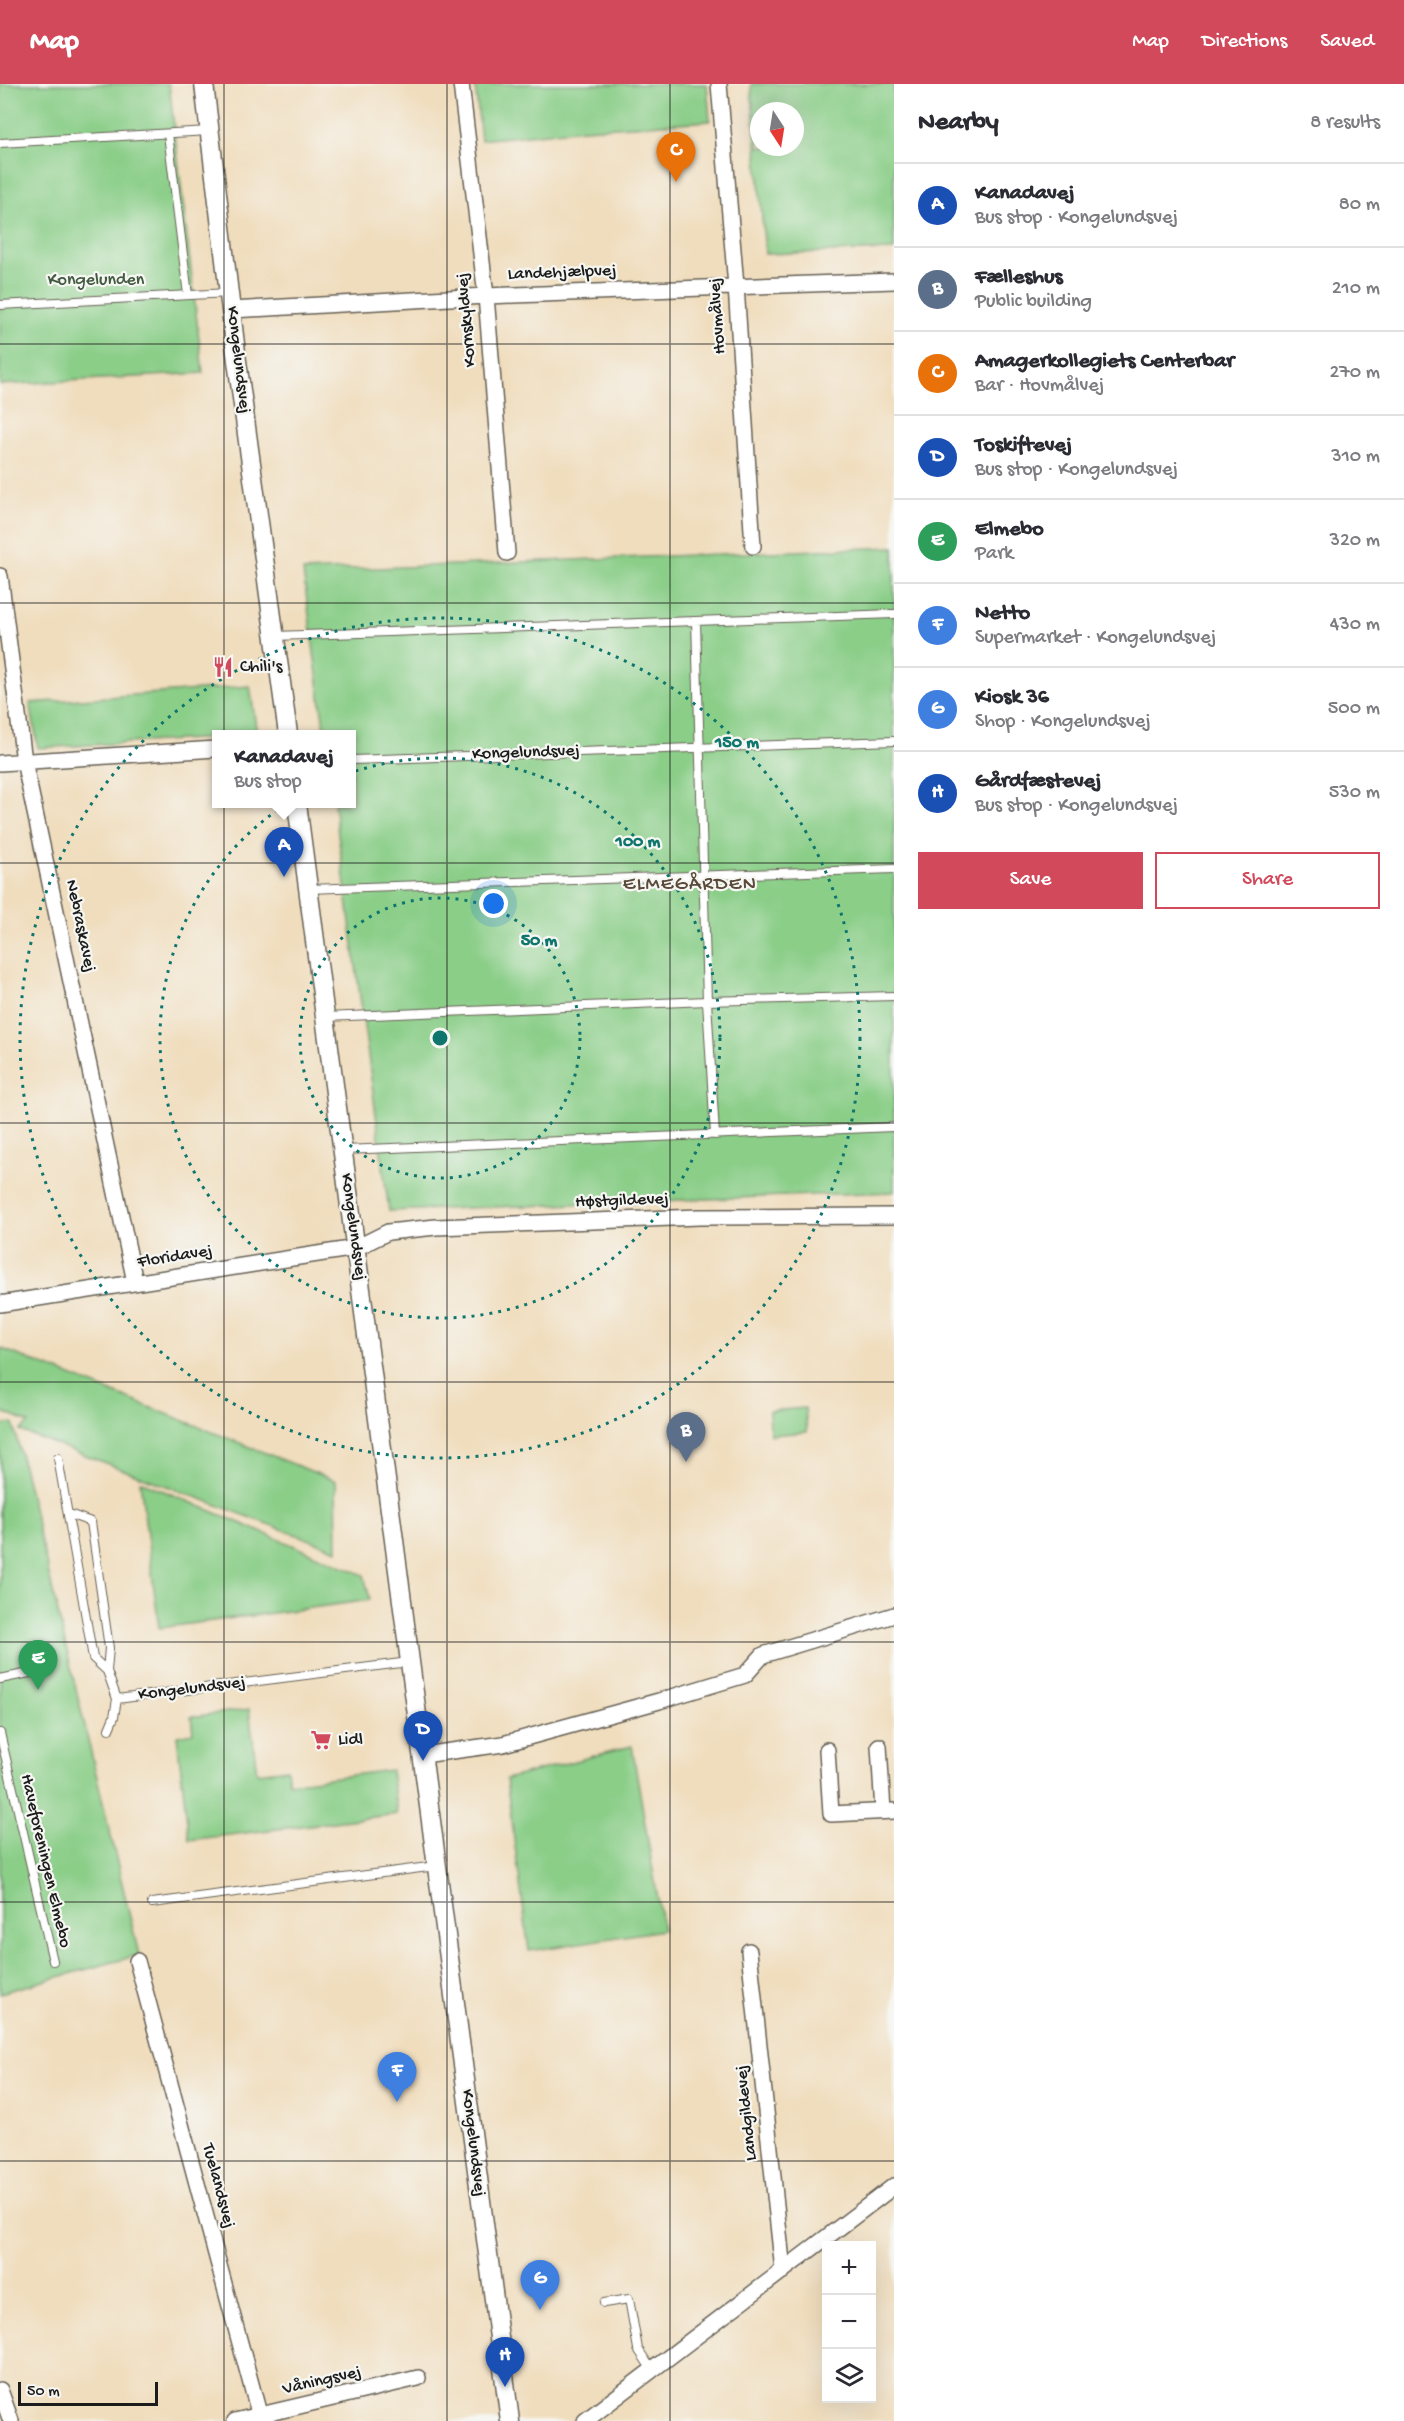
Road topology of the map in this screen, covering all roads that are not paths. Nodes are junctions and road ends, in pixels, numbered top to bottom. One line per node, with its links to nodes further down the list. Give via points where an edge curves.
1 (204, 84): 4 (street, Kongelundsvej)
2 (461, 84): 10 (street, Kornskyldvej)
3 (719, 84): 8 (street, Hovmålvej)
4 (210, 131): 5 (lane); 11 (street, Kongelundsvej)
5 (168, 134): 6 (lane); 9 (lane)
6 (0, 143)
7 (894, 281): 8 (street, Landehjælpvej)
8 (736, 286): 10 (street, Landehjælpvej); 13 (street, Hovmålvej)
9 (188, 295): 11 (lane); 12 (lane)
10 (486, 296): 11 (street, Landehjælpvej); 14 (street, Kornskyldvej)
11 (230, 302): 18 (street, Kongelundsvej)
12 (0, 304)
13 (753, 546)
14 (507, 553)
15 (0, 576): 24 (street, Nebraskavej)
16 (894, 614): 17 (lane)
17 (696, 621): 18 (lane); 21 (lane)
18 (275, 636): 19 (street, Kongelundsvej)
19 (287, 730)
20 (894, 741): 21 (lane, Kongelundsvej)
21 (701, 746): 23 (lane, Kongelundsvej); 28 (lane)
22 (212, 750): 24 (street)
23 (356, 760)
24 (24, 761): 25 (street); 38 (street, Nebraskavej)
25 (0, 763)
26 (297, 808): 29 (street, Kongelundsvej)
27 (894, 869): 28 (lane)
28 (702, 874): 29 (lane); 31 (lane)
29 (307, 889): 32 (street, Kongelundsvej)
30 (894, 996): 31 (lane)
31 (707, 1001): 32 (lane); 34 (lane)
32 (325, 1017): 35 (street, Kongelundsvej)
33 (894, 1127): 34 (lane, Kongelundsvej)
34 (715, 1135): 35 (lane, Kongelundsvej)
35 (342, 1150): 37 (street, Kongelundsvej)
36 (894, 1216): 37 (street, Høstgildevej, via 699,1217 436,1227 388,1232)
37 (356, 1248): 38 (street, Floridavej); 43 (street, Kongelundsvej)
38 (135, 1282): 39 (street, Floridavej)
39 (0, 1304)
40 (58, 1458): 41 (lane, Kongelundsvej)
41 (69, 1514): 45 (lane, Kongelundsvej, via 93,1658); 45 (lane, via 91,1522 109,1648)
42 (894, 1615): 52 (street, via 763,1655 745,1675 670,1698 503,1743)
43 (410, 1661): 47 (lane, Kongelundsvej); 52 (street, Kongelundsvej)
44 (44, 1670): 46 (lane)
45 (107, 1671): 47 (lane, Kongelundsvej)
46 (0, 1679)
47 (117, 1699): 48 (lane)
48 (109, 1729)
49 (0, 1733): 58 (lane, Haveforeningen Elmebo)
50 (879, 1746): 53 (street)
51 (827, 1750): 53 (street, via 831,1814)
52 (423, 1755): 54 (street, Kongelundsvej)
53 (888, 1811)
54 (437, 1866): 55 (lane); 68 (street, Kongelundsvej)
55 (152, 1903)
56 (749, 1951): 60 (street, Landgildevej)
57 (137, 1960): 65 (street, Tuelandsvej)
58 (53, 1961)
59 (894, 2186): 60 (street)
60 (783, 2271): 62 (street)
61 (604, 2303): 62 (lane, via 629,2299 638,2349)
62 (652, 2370): 69 (street)
63 (418, 2378): 65 (street, Våningsvej)
64 (0, 2390): 66 (street)
65 (261, 2418): 67 (street, Våningsvej)
66 (11, 2421)
67 (235, 2421)
68 (510, 2421)
69 (585, 2421)

